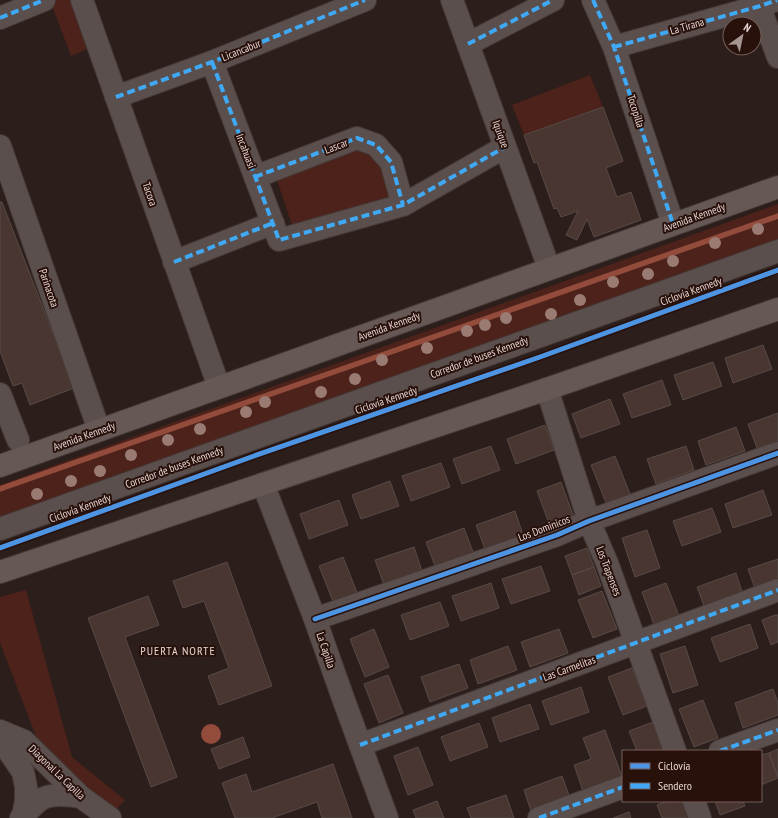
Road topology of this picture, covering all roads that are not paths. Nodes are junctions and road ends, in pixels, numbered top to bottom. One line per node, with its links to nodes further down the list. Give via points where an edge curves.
1 (44, 0): 8 (street)
2 (82, 0): 13 (street, Tacora)
3 (365, 0): 12 (street, Licancabur)
4 (452, 0): 9 (street, Iquique)
5 (553, 0): 9 (street)
6 (593, 0): 10 (street, Tocopilla)
7 (765, 2): 10 (street, La Tirana); 11 (street)
8 (0, 18)
9 (468, 44): 15 (street, Iquique)
10 (614, 47): 19 (street, Tocopilla)
11 (778, 57)
12 (212, 62): 13 (street, Licancabur); 16 (street, Incahuasi)
13 (116, 97): 22 (street, Tacora)
14 (0, 146): 28 (street, Parinacota)
15 (505, 147): 18 (street); 23 (street, Iquique)
16 (255, 177): 18 (street, Lascar, via 357,138 376,145 391,162); 20 (street, Incahuasi)
17 (778, 187): 19 (main road, Avenida Kennedy)
18 (403, 205): 20 (street)
19 (673, 224): 23 (main road, Avenida Kennedy)
20 (276, 232): 22 (street)
21 (778, 251): 34 (street, Corredor de buses Kennedy)
22 (174, 262): 25 (street, Tacora)
23 (549, 268): 25 (main road, Avenida Kennedy)
24 (778, 309): 26 (main road)
25 (219, 387): 28 (main road, Avenida Kennedy)
26 (547, 389): 32 (main road); 33 (street, Los Trapenses)
27 (0, 394): 29 (street)
28 (99, 430): 31 (main road, Avenida Kennedy)
29 (18, 440)
30 (778, 453): 33 (street, Los Dominicos)
31 (0, 466)
32 (263, 484): 35 (main road); 37 (street, La Capilla)
33 (589, 521): 37 (street, Los Dominicos, via 557,535); 38 (street, Los Trapenses)
34 (0, 529)
35 (0, 572)
36 (778, 590): 38 (street, Las Carmelitas)
37 (316, 619): 42 (street, La Capilla)
38 (637, 643): 42 (street, Las Carmelitas); 43 (street, Los Trapenses)
39 (778, 730): 44 (street)
40 (0, 731): 47 (street, Diagonal La Capilla, via 24,741)
41 (0, 738): 45 (street, via 23,772)
42 (360, 744): 51 (street, La Capilla)
43 (675, 750)
44 (723, 750)
45 (26, 787): 47 (street, via 39,782 53,783); 49 (street)
46 (622, 787): 52 (street)
47 (81, 797): 49 (street, via 55,795 41,799); 50 (street, Diagonal La Capilla)
48 (694, 802): 53 (street)
49 (22, 817)
50 (110, 818)
51 (387, 818)
52 (539, 818)
53 (700, 818)

